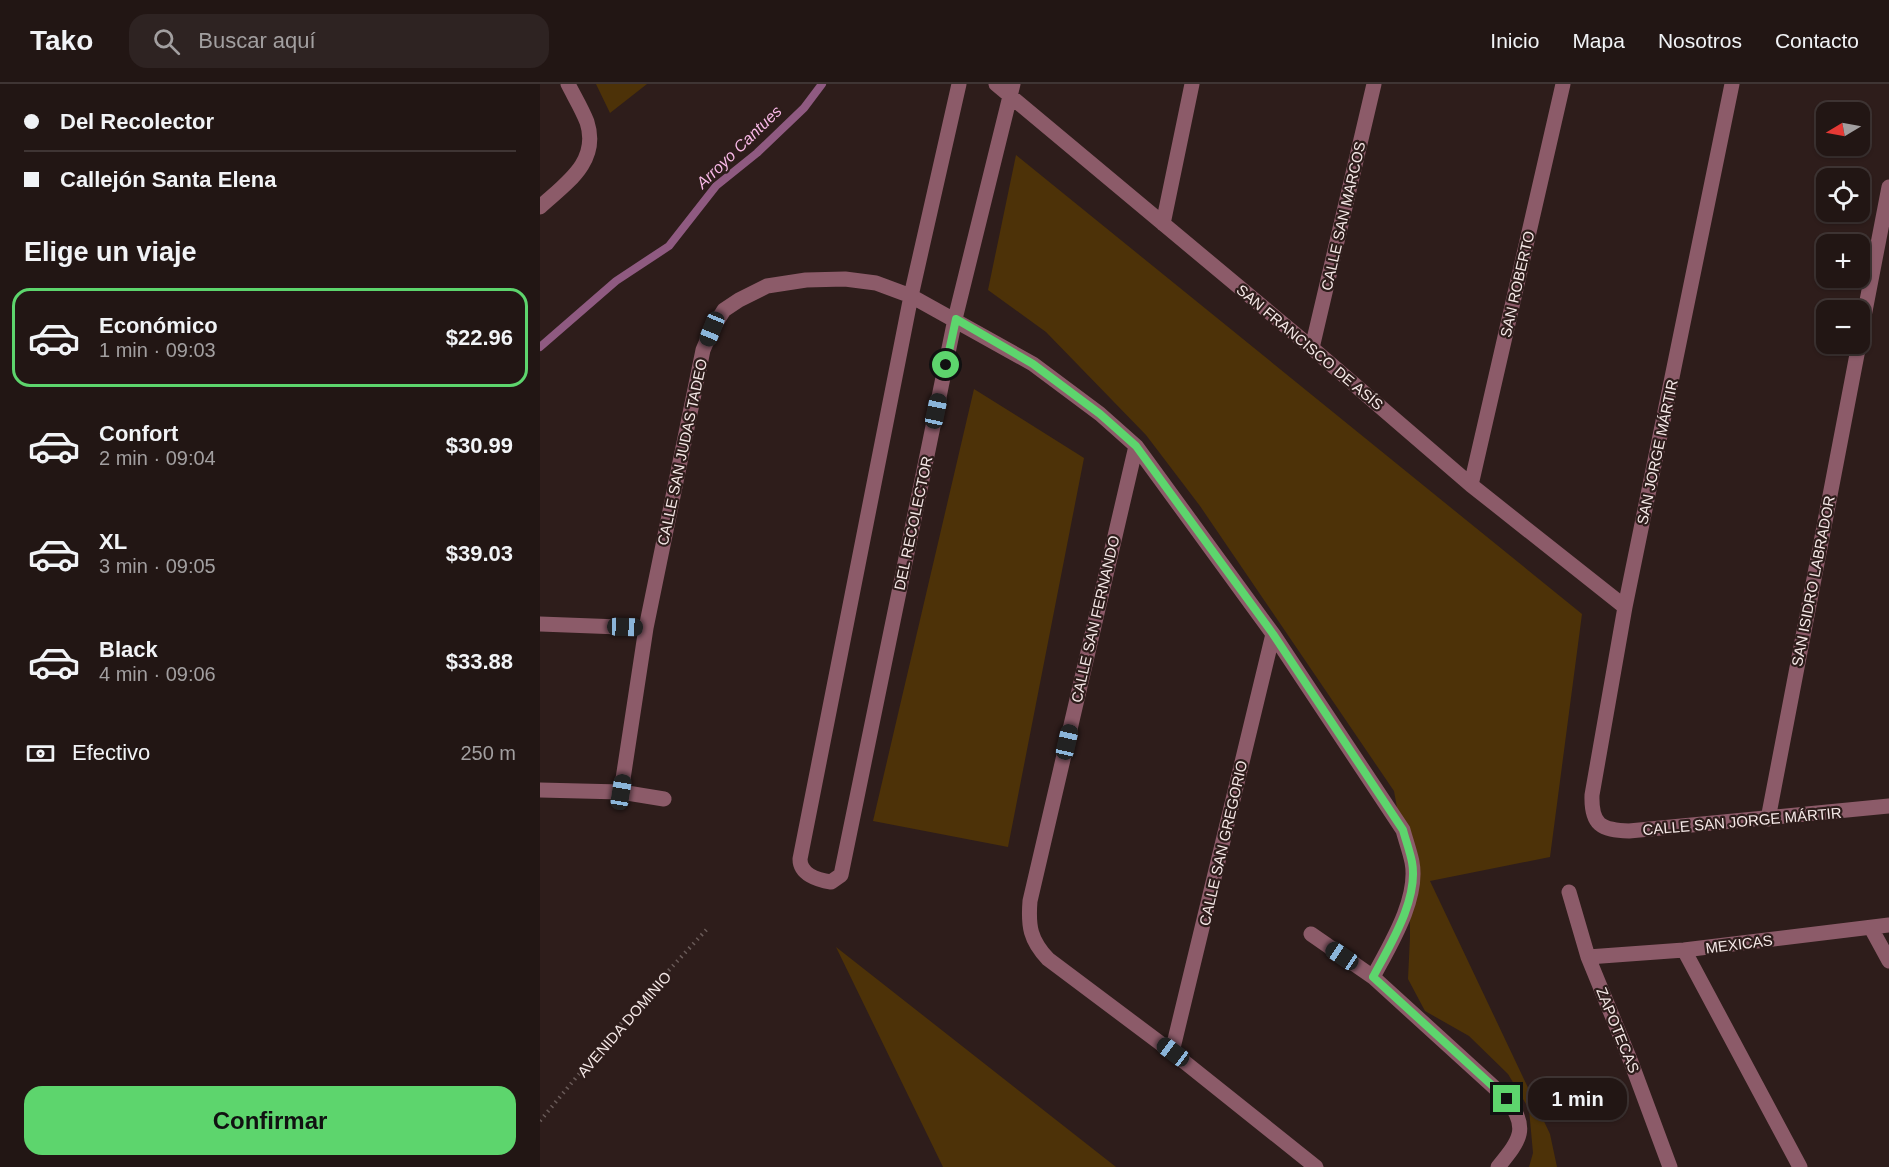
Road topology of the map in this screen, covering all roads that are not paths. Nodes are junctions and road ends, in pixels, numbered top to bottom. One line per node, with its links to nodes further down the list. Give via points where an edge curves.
1 (568, 84): 10 (street, via 587,124 589,149 576,173)
2 (959, 84): 12 (street)
3 (996, 84): 8 (street, SAN FRANCISCO DE ASÍS)
4 (1192, 84): 11 (street)
5 (1374, 84): 15 (street, CALLE SAN MARCOS)
6 (1563, 84): 18 (street, SAN ROBERTO)
7 (1732, 84): 19 (street, SAN JORGE MÁRTIR)
8 (1012, 90): 11 (street, SAN FRANCISCO DE ASÍS); 14 (street, DEL RECOLECTOR)
9 (1889, 187): 13 (street)
10 (540, 207)
11 (1163, 224): 15 (street, SAN FRANCISCO DE ASÍS)
12 (911, 296): 14 (street, CALLE SAN JUDAS TADEO); 14 (street, DEL RECOLECTOR, via 800,859 803,872 825,881 831,882 841,875); 21 (street, CALLE SAN JUDAS TADEO, via 876,283 806,280 767,286 724,310 703,350)
13 (1867, 300)
14 (956, 319): 17 (street, CALLE SAN JUDAS TADEO, via 1033,364)
15 (1312, 348): 18 (street, SAN FRANCISCO DE ASÍS)
16 (1857, 354): 27 (street, SAN ISIDRO LABRADOR)
17 (1136, 446): 22 (street, CALLE SAN JUDAS TADEO); 37 (street, CALLE SAN FERNANDO, via 1029,919 1038,948 1048,958)
18 (1471, 485): 19 (street, SAN FRANCISCO DE ASÍS)
19 (1625, 607): 28 (street, SAN JORGE MÁRTIR, via 1592,795)
20 (540, 624): 21 (street)
21 (646, 628): 24 (street, CALLE SAN JUDAS TADEO)
22 (1273, 634): 36 (street, CALLE SAN JUDAS TADEO, via 1403,830 1413,864 1412,892); 37 (street, CALLE SAN GREGORIO)
23 (540, 790): 24 (street)
24 (621, 792): 25 (street)
25 (664, 799)
26 (1889, 806): 27 (street, CALLE SAN JORGE MÁRTIR)
27 (1768, 819): 28 (street, CALLE SAN JORGE MÁRTIR, via 1629,831 1609,830)
28 (1597, 821)
29 (1569, 892): 34 (street, ZAPOTECAS)
30 (1889, 925): 31 (street, MEXICAS)
31 (1871, 928): 33 (street, MEXICAS); 35 (street)
32 (1311, 934): 36 (street)
33 (1684, 950): 34 (street, MEXICAS); 41 (street)
34 (1588, 957): 40 (street, ZAPOTECAS)
35 (1889, 961)
36 (1373, 977): 39 (street, via 1515,1110 1521,1126 1517,1144)
37 (1173, 1052): 38 (street)
38 (1316, 1167)
39 (1498, 1167)
40 (1670, 1167)
41 (1800, 1167)

